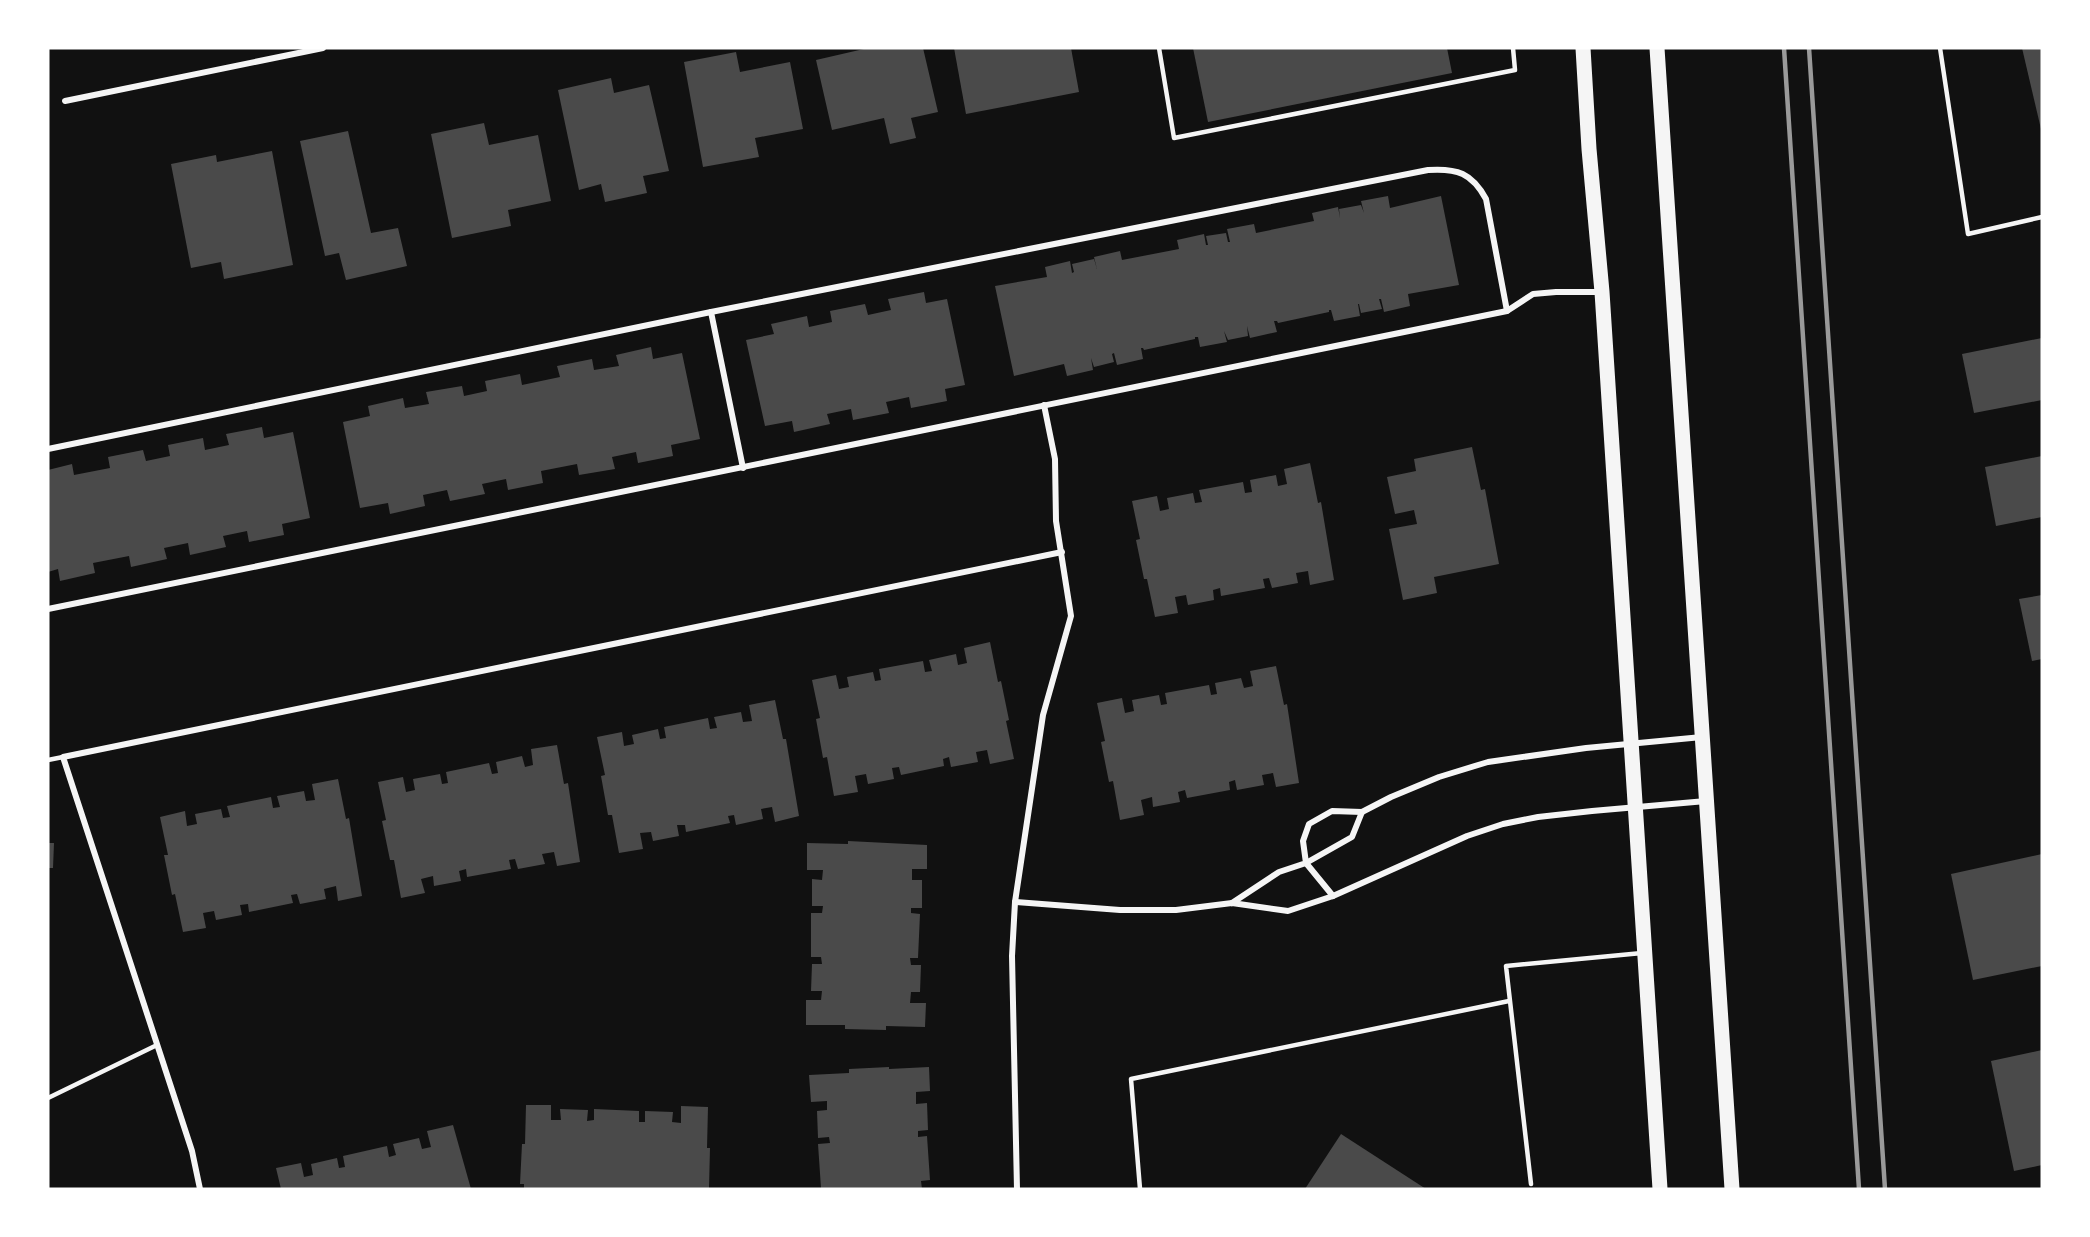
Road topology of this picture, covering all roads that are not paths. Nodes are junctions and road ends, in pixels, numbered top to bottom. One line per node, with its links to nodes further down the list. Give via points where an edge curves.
1 (323, 48): 7 (street)
2 (1159, 48): 3 (lane, via 1174,138 1515,70)
3 (1513, 48)
4 (1584, 48): 9 (main road)
5 (1657, 48): 17 (main road)
6 (1940, 48): 8 (lane, via 1968,234)
7 (65, 101)
8 (2042, 217)
9 (1602, 292): 11 (street, via 1533,294); 18 (main road)
10 (711, 312): 11 (street, via 1446,168 1478,183 1486,199); 13 (street); 14 (street)
11 (1506, 312): 12 (street)
12 (1044, 405): 14 (street); 15 (street, via 1056,459 1056,521)
13 (48, 449)
14 (743, 468): 16 (street)
15 (1062, 552): 19 (street); 26 (street, via 1071,616 1043,715)
16 (48, 609)
17 (1703, 737): 18 (street); 21 (main road)
18 (1631, 744): 22 (main road); 23 (street, via 1488,762 1391,796)
19 (63, 757): 20 (lane); 30 (street)
20 (48, 760)
21 (1707, 801): 22 (street); 37 (main road)
22 (1635, 807): 25 (street, via 1503,824 1467,836); 28 (main road)
23 (1362, 812): 24 (street, via 1353,837); 24 (street, via 1332,811 1309,824 1303,841)
24 (1306, 863): 25 (street); 27 (street, via 1279,872)
25 (1333, 897): 27 (street, via 1287,911)
26 (1015, 902): 27 (street, via 1120,910 1176,910); 34 (street, via 1012,956)
27 (1232, 903)
28 (1645, 953): 29 (lane, via 1506,966); 36 (main road)
29 (1509, 1001): 32 (lane); 35 (lane, via 1131,1079)
30 (157, 1045): 31 (lane); 33 (street, via 192,1151)
31 (48, 1098)
32 (1531, 1184)
33 (200, 1189)
34 (1017, 1189)
35 (1140, 1189)
36 (1660, 1189)
37 (1732, 1189)

